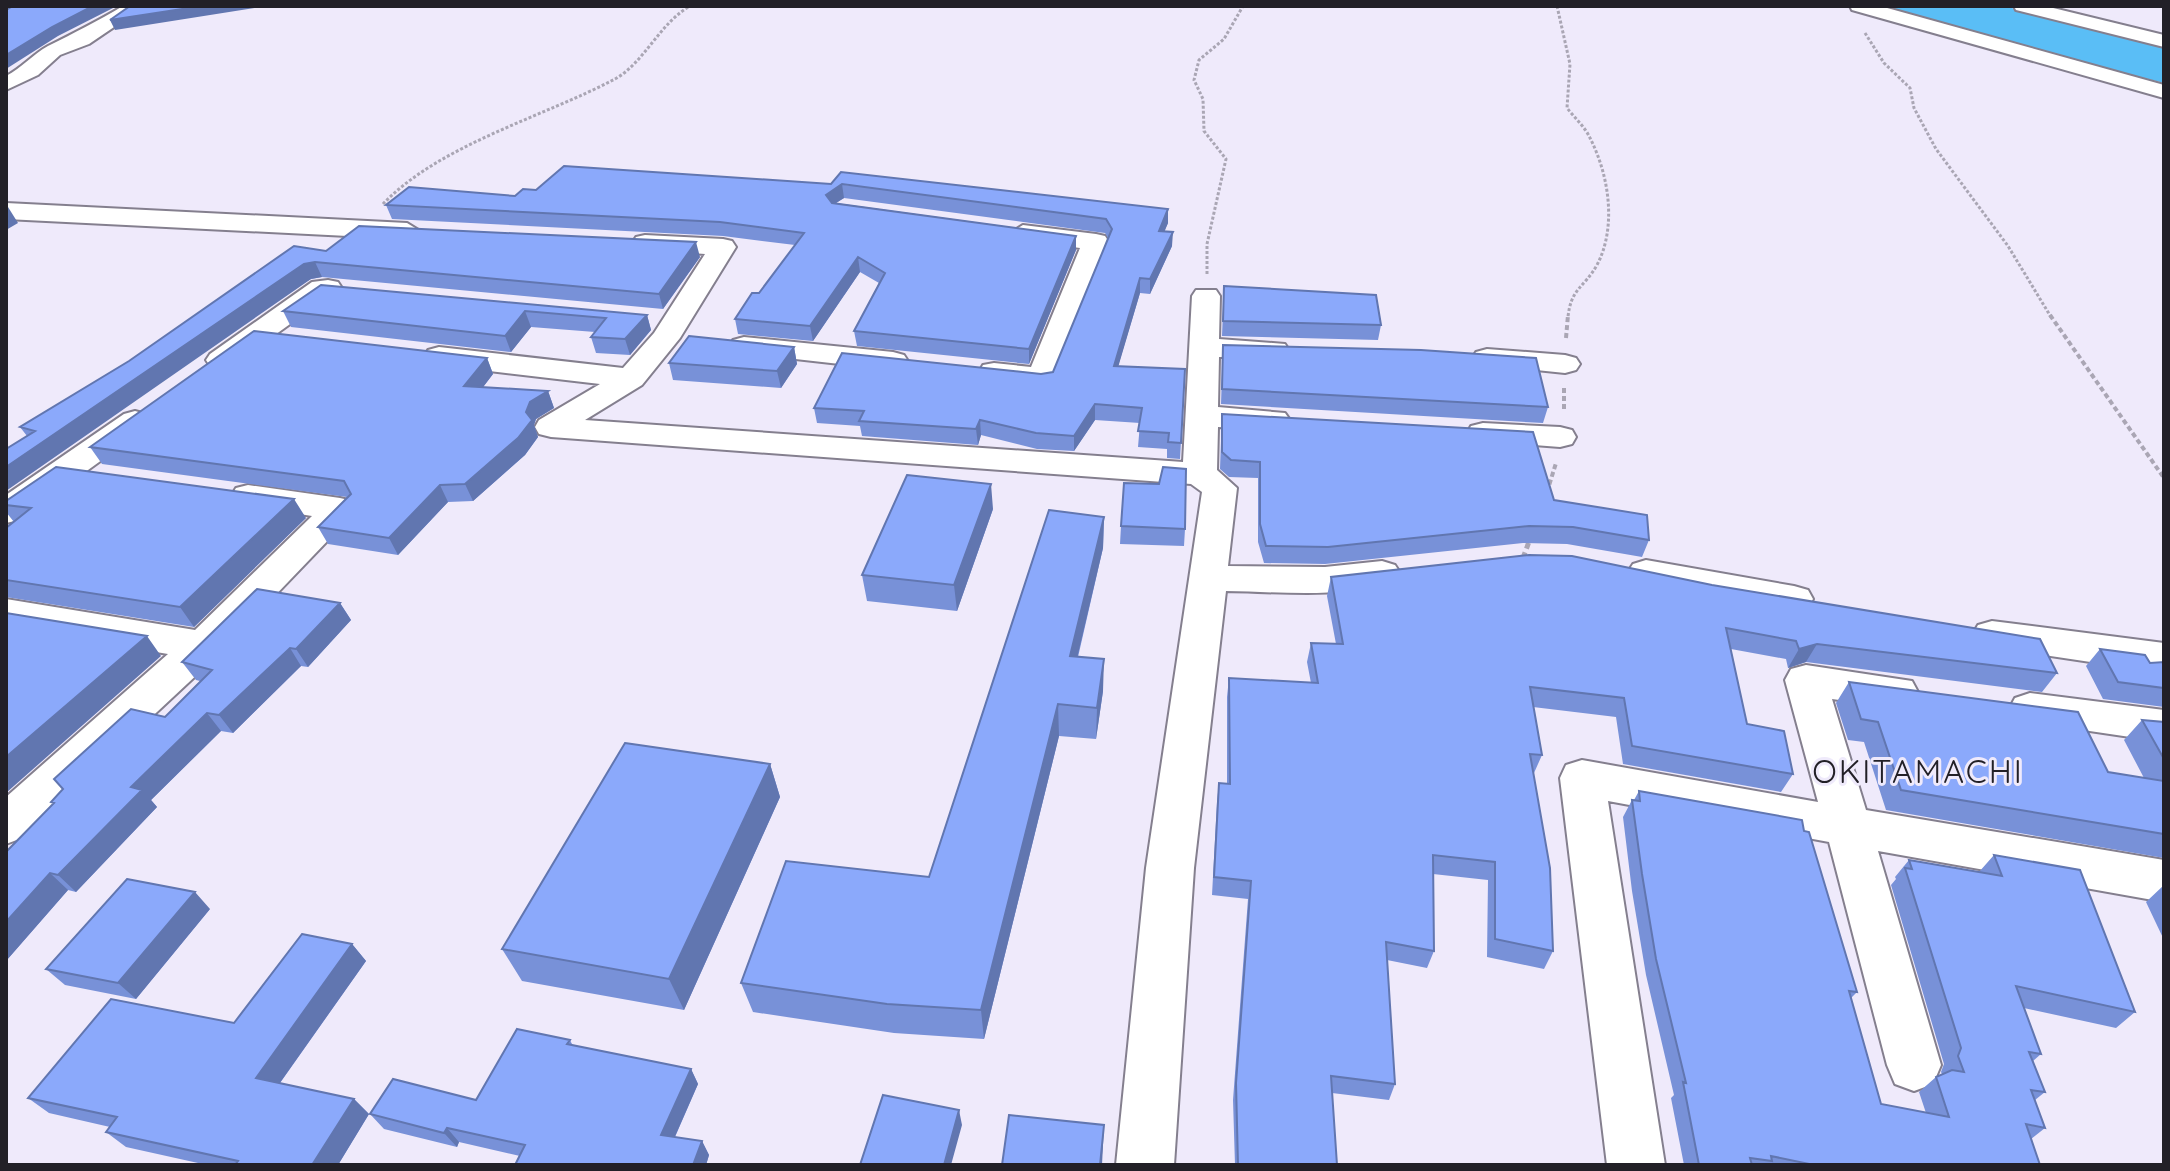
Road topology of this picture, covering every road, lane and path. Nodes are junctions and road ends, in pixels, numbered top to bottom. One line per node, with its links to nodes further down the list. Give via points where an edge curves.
1 (136, 6): 8 (street, via 82,40 53,51)
2 (690, 6): 11 (path, via 676,14 619,77 405,181 382,206)
3 (1243, 6): 16 (path, via 1224,39 1199,60 1194,80 1203,99 1204,131 1226,159 1207,244)
4 (1557, 6): 25 (path, via 1571,73 1567,108 1590,137 1610,201 1604,252 1570,296)
5 (2023, 6): 7 (street)
6 (1858, 14): 9 (street); 37 (path, via 1884,63 1910,88 1912,110)
7 (2164, 41)
8 (6, 84)
9 (2164, 92)
10 (6, 211): 11 (street)
11 (337, 228): 13 (street)
12 (1002, 230): 26 (street, via 1096,242 1042,377)
13 (430, 232)
14 (615, 242): 17 (street, via 723,247)
15 (353, 290): 18 (street, via 322,288)
16 (1206, 296): 20 (street)
17 (679, 332): 24 (street); 27 (street)
18 (257, 335): 19 (street); 28 (street)
19 (304, 340)
20 (1204, 348): 21 (street); 30 (street)
21 (1296, 350)
22 (413, 353): 27 (street)
23 (1462, 356): 25 (street)
24 (917, 364)
25 (1565, 364): 33 (path)
26 (964, 368)
27 (631, 378): 35 (street, via 551,427)
28 (192, 381)
29 (153, 408): 34 (street)
30 (1202, 416): 31 (street); 35 (street)
31 (1311, 423)
32 (1451, 431): 33 (street)
33 (1560, 437): 39 (path, via 1555,472)
34 (63, 472): 36 (street); 40 (street)
35 (1200, 474): 45 (street, via 1220,488)
36 (109, 478)
37 (2164, 478)
38 (217, 492): 49 (street, via 340,509)
39 (1544, 498)
40 (6, 512)
41 (1531, 535): 42 (path)
42 (1523, 558)
43 (1605, 566): 46 (street)
44 (1416, 570): 45 (street, via 1325,580)
45 (1210, 578): 58 (street, via 1170,868)
46 (1834, 607)
47 (6, 613): 49 (street)
48 (1958, 629): 50 (street)
49 (203, 646): 54 (street)
50 (2164, 658)
51 (1930, 696): 55 (street, via 1806,680)
52 (1993, 704): 53 (street)
53 (2164, 726)
54 (6, 825)
55 (1848, 826): 56 (street); 57 (street); 59 (street, via 1582,778)
56 (2164, 881)
57 (1914, 1065)
58 (1145, 1165)
59 (1636, 1165)

